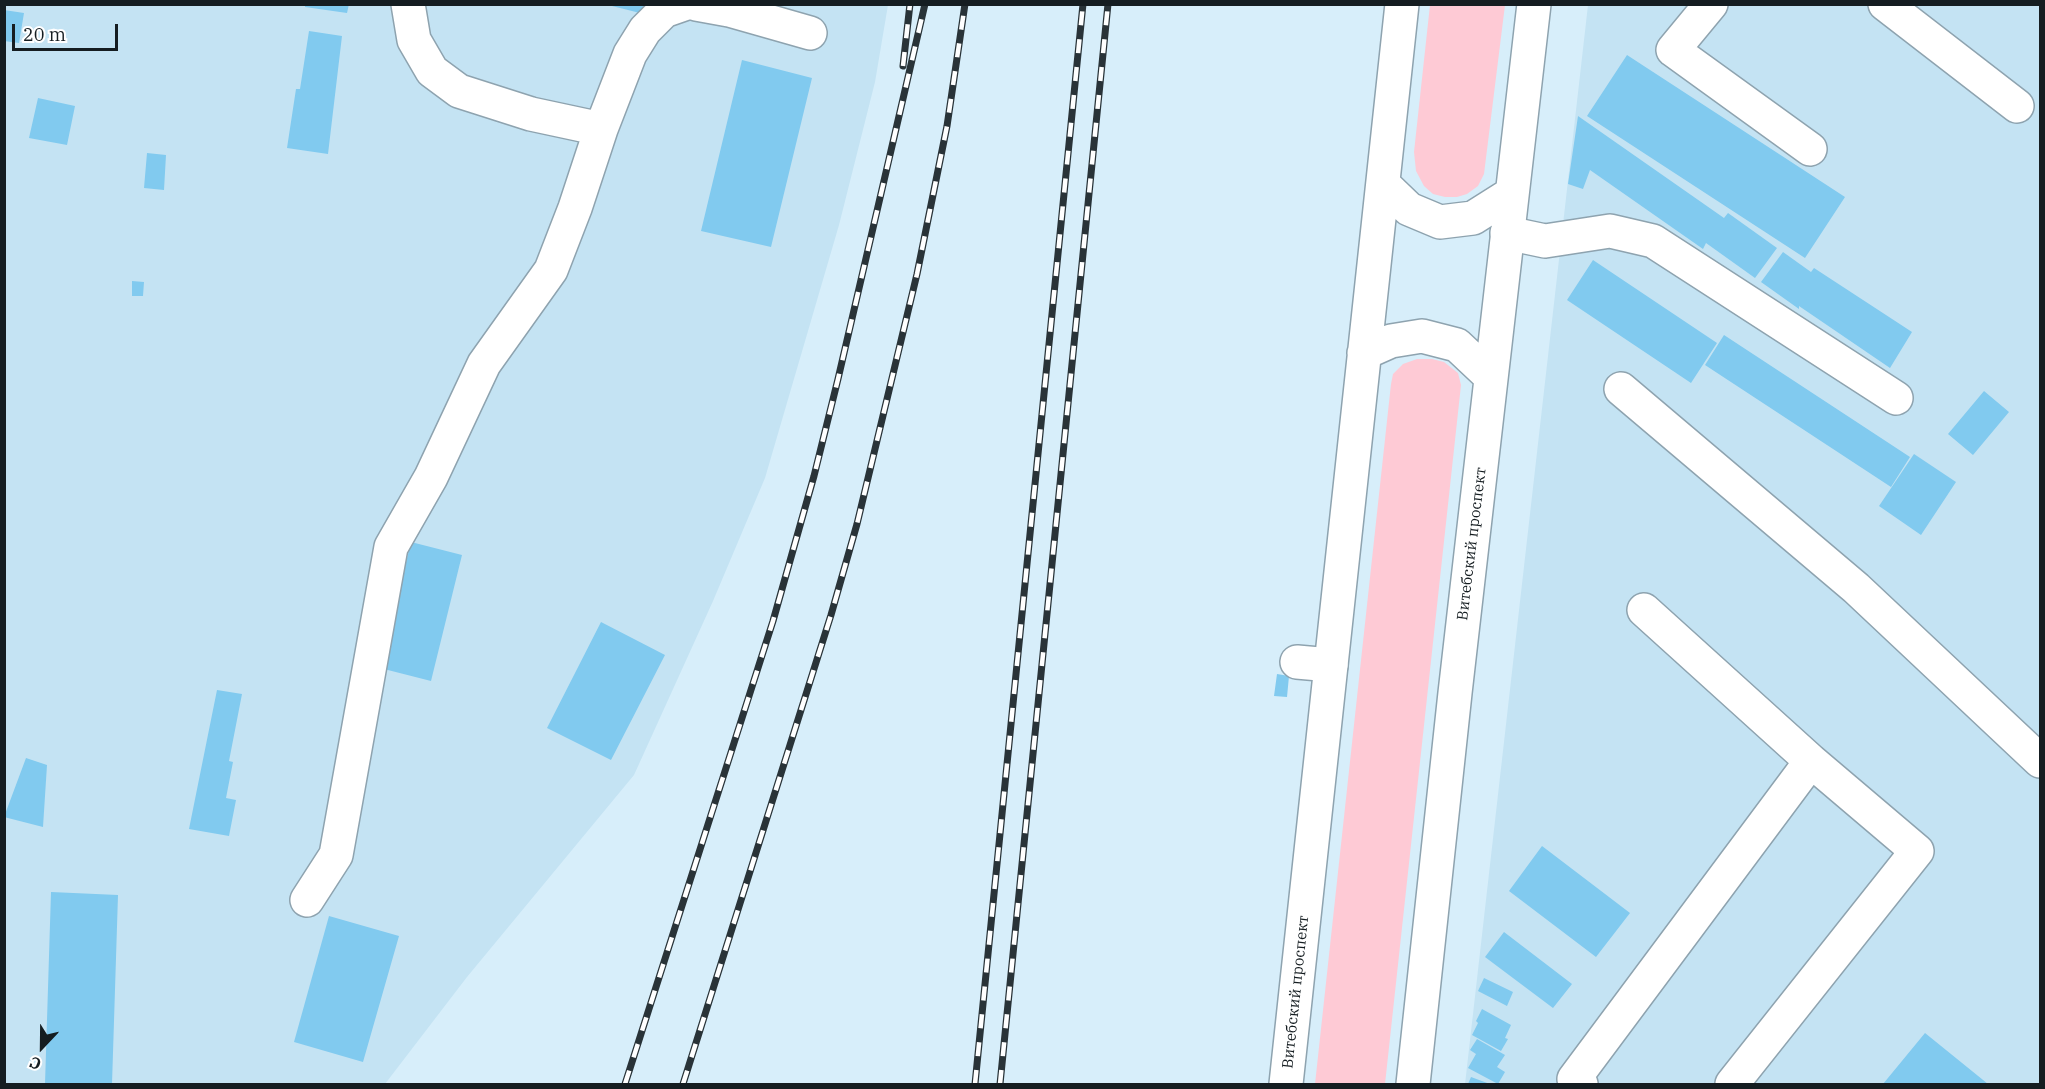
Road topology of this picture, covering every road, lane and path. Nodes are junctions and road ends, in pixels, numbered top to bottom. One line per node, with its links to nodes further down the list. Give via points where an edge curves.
1 (408, 4): 10 (main road, via 414,40 432,72 459,91 512,109)
2 (684, 4): 10 (main road, via 664,12 645,30 630,54)
3 (696, 4): 8 (main road)
4 (1402, 4): 12 (main road, Витебский проспект)
5 (1534, 4): 13 (main road, Витебский проспект)
6 (1711, 4): 11 (main road, via 1673,50)
7 (1886, 4): 9 (main road)
8 (810, 33)
9 (2017, 106)
10 (601, 129): 24 (main road, via 551,270 484,364 431,477 392,547 336,855)
11 (1810, 149)
12 (1383, 184): 13 (main road, via 1409,209 1440,222 1473,218); 15 (main road, Витебский проспект)
13 (1511, 194): 14 (main road, Витебский проспект)
14 (1507, 233): 16 (main road, Витебский проспект); 18 (main road, via 1545,241 1610,231 1653,241)
15 (1364, 353): 16 (main road, via 1391,341 1422,336 1457,345); 21 (main road, Витебский проспект)
16 (1491, 377): 26 (main road, Витебский проспект)
17 (1622, 389): 23 (main road, via 1856,588)
18 (1896, 398)
19 (1644, 610): 22 (main road)
20 (1297, 662): 21 (main road)
21 (1331, 665): 25 (main road, Витебский проспект)
22 (1810, 761): 27 (main road, via 1574,1079); 28 (main road, via 1917,851)
23 (2040, 761)
24 (307, 900)
25 (1286, 1084)
26 (1413, 1084)
27 (1581, 1084)
28 (1732, 1084)

